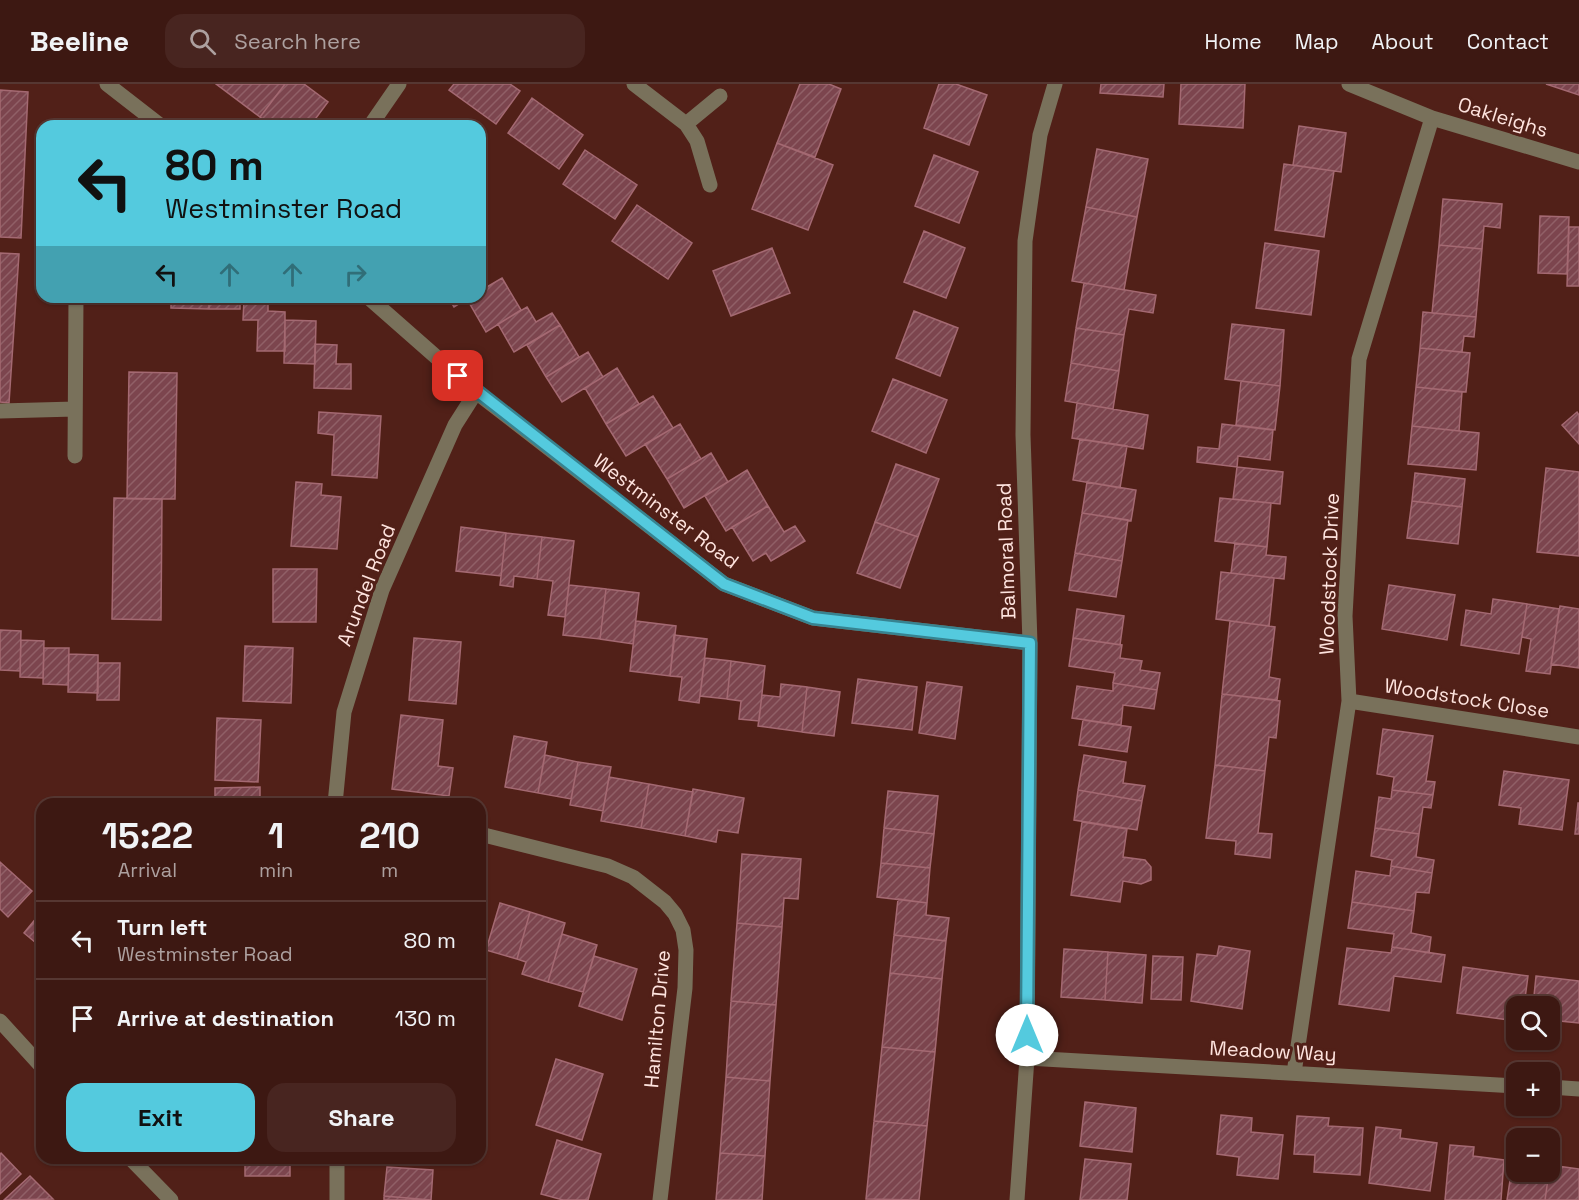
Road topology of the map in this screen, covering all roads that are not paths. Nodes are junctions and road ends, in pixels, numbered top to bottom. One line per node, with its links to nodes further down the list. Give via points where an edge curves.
1 (107, 84): 8 (street)
2 (399, 84): 9 (street)
3 (634, 84): 10 (street)
4 (1055, 84): 19 (street, Balmoral Road, via 1040,135 1025,241 1023,435)
5 (1349, 84): 7 (street, Oakleighs)
6 (720, 96): 10 (street)
7 (1432, 118): 11 (street, Oakleighs); 20 (street, Woodstock Drive, via 1359,359 1344,616)
8 (148, 120)
9 (374, 120)
10 (687, 124): 12 (street, via 697,141)
11 (1579, 162)
12 (710, 185)
13 (76, 303): 16 (street)
14 (375, 303): 15 (street, Westminster Road)
15 (476, 392): 19 (street, Westminster Road, via 724,584 813,618); 22 (street, Arundel Road, via 455,425 382,590 344,712)
16 (75, 409): 17 (street); 18 (street)
17 (0, 411)
18 (75, 456)
19 (1030, 643): 25 (street, Balmoral Road)
20 (1349, 701): 21 (street, Woodstock Close); 27 (street, Woodstock Drive)
21 (1579, 737)
22 (336, 798)
23 (486, 836): 35 (street, Hamilton Drive, via 608,866 633,878 665,902 683,930 685,988)
24 (0, 1020): 26 (street)
25 (1027, 1058): 27 (street, Meadow Way); 36 (street, Balmoral Road)
26 (36, 1060)
27 (1294, 1073): 28 (street, Meadow Way)
28 (1506, 1085)
29 (1560, 1088): 30 (street)
30 (1579, 1089)
31 (135, 1164): 33 (street)
32 (337, 1164): 34 (street)
33 (171, 1200)
34 (338, 1200)
35 (660, 1200)
36 (1017, 1200)

